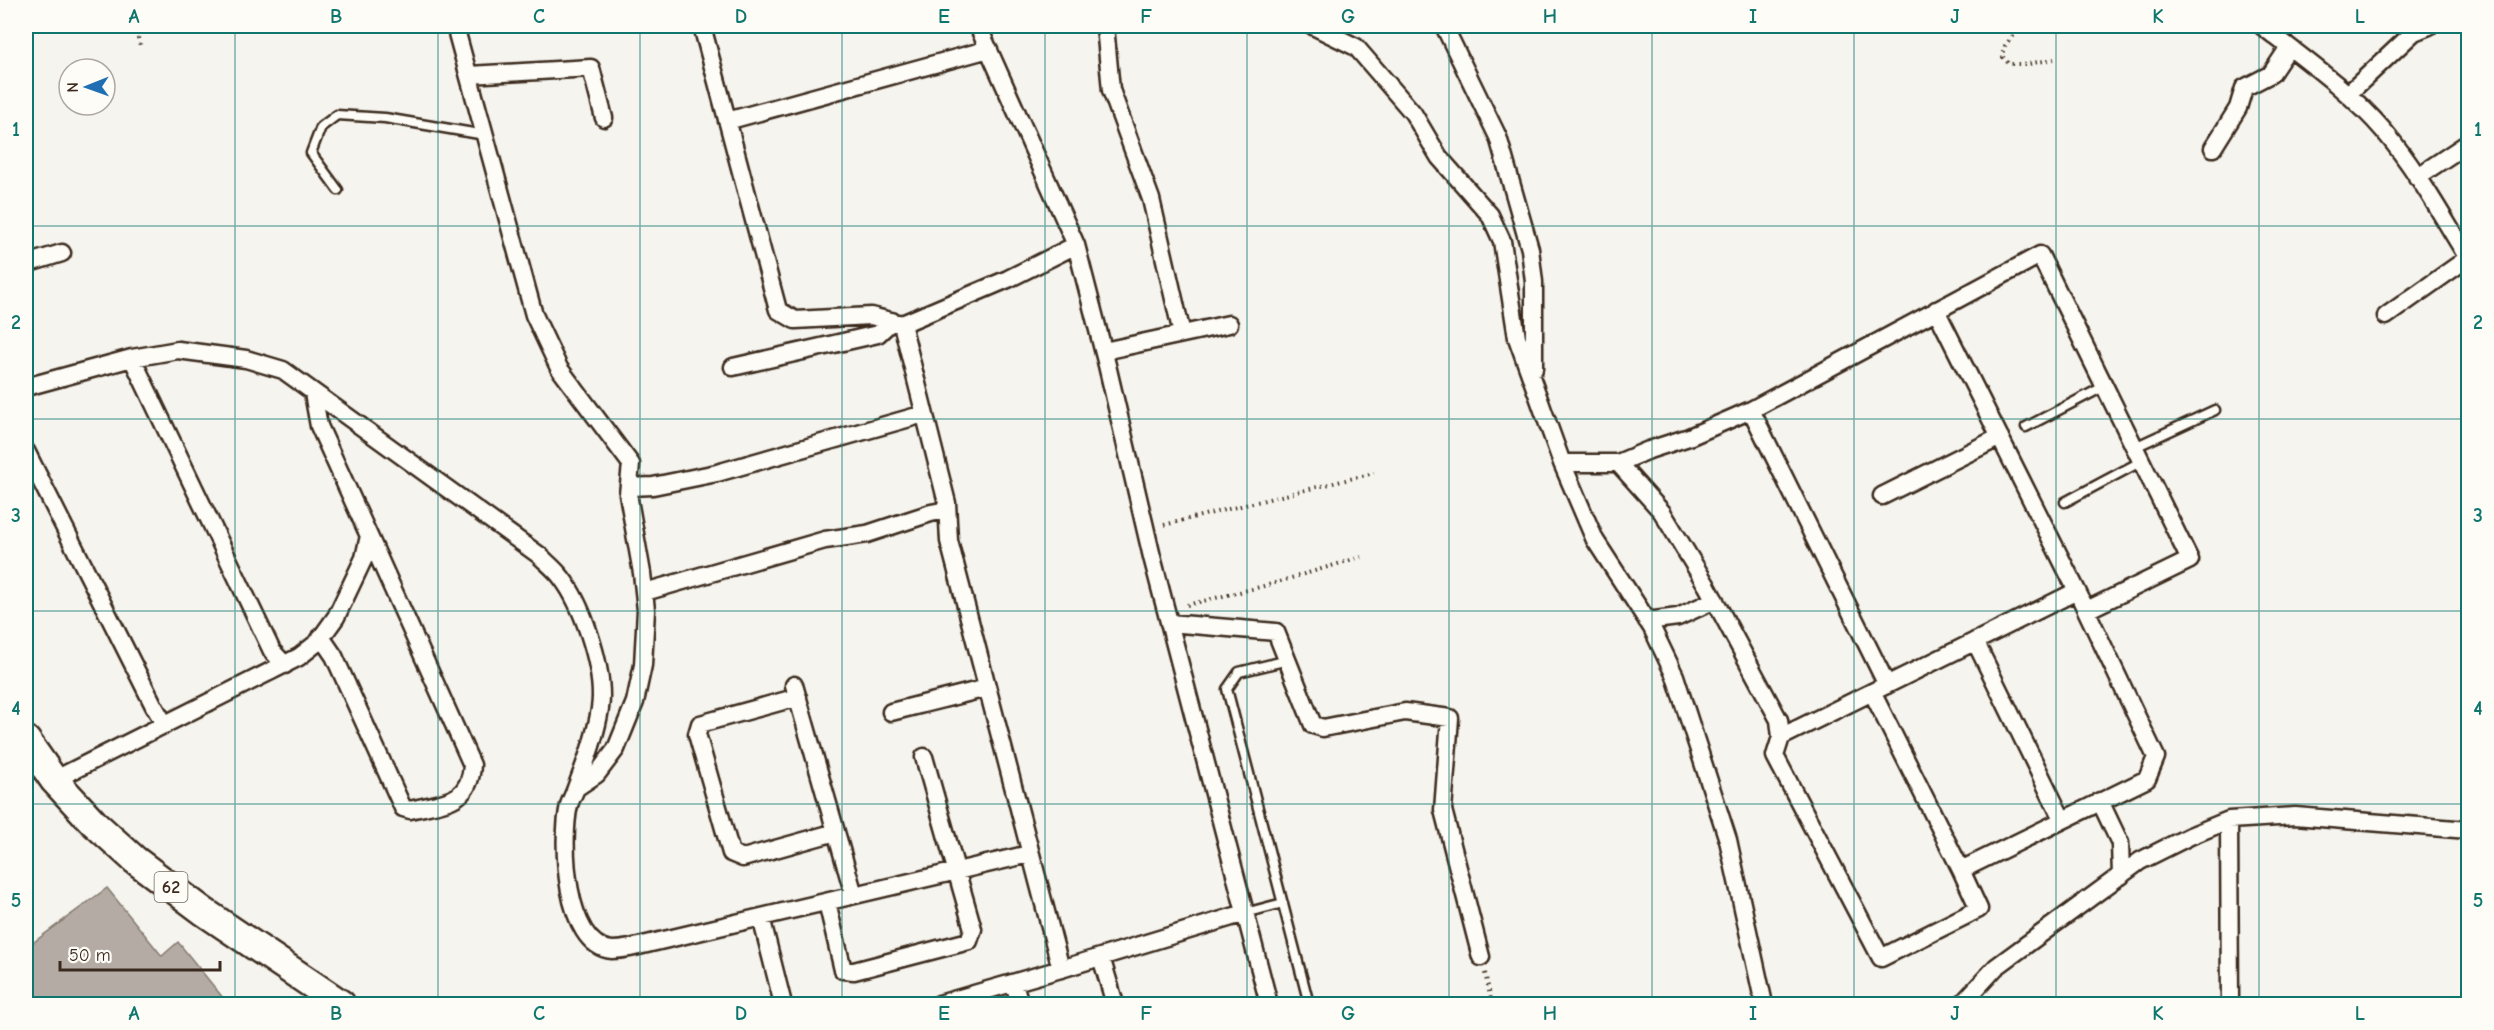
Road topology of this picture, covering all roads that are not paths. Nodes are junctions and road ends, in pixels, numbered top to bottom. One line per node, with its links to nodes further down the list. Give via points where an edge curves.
1 (455, 26): 11 (street)
2 (702, 26): 14 (street)
3 (978, 26): 10 (street)
4 (1105, 26): 28 (street, via 1111,90 1151,199)
5 (1313, 26): 32 (street, via 1356,47 1413,113 1440,157 1490,215 1502,242 1518,338)
6 (1444, 26): 32 (street, via 1498,137 1530,249 1534,282)
7 (2262, 26): 9 (street)
8 (2429, 26): 12 (street, via 2414,32)
9 (2289, 47): 12 (street); 17 (street, via 2271,74 2244,88 2238,108)
10 (989, 49): 14 (street); 20 (street)
11 (469, 75): 13 (street, via 591,68); 15 (street)
12 (2348, 94): 18 (street, via 2385,132)
13 (604, 118)
14 (727, 121): 26 (street, via 778,310 795,320 871,316)
15 (485, 135): 19 (lane, via 385,118 338,115 321,127 311,153); 45 (street, via 534,315 559,368 631,464)
16 (2469, 143): 18 (street)
17 (2213, 148)
18 (2417, 177): 22 (street)
19 (338, 190)
20 (1076, 245): 26 (street, via 1008,279); 29 (street)
21 (62, 253): 23 (street)
22 (2468, 258): 25 (street)
23 (26, 264)
24 (1936, 310): 33 (street, via 2040,255); 36 (street); 40 (street)
25 (2386, 316)
26 (897, 323): 31 (street, via 878,334); 38 (street)
27 (1229, 324): 28 (street)
28 (1182, 334): 29 (street)
29 (1104, 351): 54 (street)
30 (132, 358): 34 (street); 35 (street, via 178,350 246,359 283,370); 59 (street, via 272,651)
31 (733, 367)
32 (1534, 382): 43 (street)
33 (2105, 386): 39 (lane); 42 (street)
34 (26, 387)
35 (313, 393): 49 (street, via 320,426); 68 (street, via 539,555 562,578 587,626 601,697)
36 (1752, 410): 44 (street); 61 (street)
37 (2215, 410): 42 (lane)
38 (924, 414): 45 (street, via 717,473); 48 (street)
39 (2026, 427)
40 (2000, 437): 46 (street); 50 (street)
41 (26, 451): 63 (street)
42 (2138, 454): 47 (lane); 53 (street, via 2190,560)
43 (1562, 463): 44 (street); 55 (street, via 1595,540)
44 (1618, 463): 52 (street, via 1662,512)
45 (628, 487): 51 (street)
46 (1882, 496)
47 (2065, 502)
48 (947, 510): 51 (street, via 867,534 825,540); 60 (street, via 949,541)
49 (369, 536): 56 (street, via 353,582); 56 (street, via 472,765 466,791 410,810 403,807 334,656)
50 (2077, 591): 53 (street); 57 (street)
51 (645, 592): 68 (street, via 643,664 635,702 616,749 597,774)
52 (1715, 600): 55 (street, via 1678,617); 64 (street, via 1779,720)
53 (2087, 610): 69 (street, via 2156,757 2147,778)
54 (1167, 616): 58 (street, via 1276,632); 81 (street)
55 (1647, 621): 94 (street, via 1675,676 1728,840)
56 (321, 637): 59 (street)
57 (1975, 641): 61 (street); 70 (street)
58 (1288, 660): 80 (lane, via 1239,672 1227,689); 84 (street, via 1313,726 1323,728 1405,712 1450,718 1443,810)
59 (285, 665): 63 (street)
60 (987, 688): 62 (street); 74 (street)
61 (1879, 688): 64 (street); 75 (street)
62 (891, 712)
63 (165, 725): 67 (street)
64 (1781, 737): 75 (street, via 1775,756 1881,958 1979,909)
65 (26, 740): 67 (main road, 62)
66 (924, 757): 76 (street)
67 (54, 780): 87 (main road, 62, via 135,860)
68 (576, 788): 82 (street, via 569,803 564,837 567,872 577,917 597,943 611,950 630,948)
69 (2100, 801): 70 (street); 77 (street, via 2120,843)
70 (2062, 819): 75 (street)
71 (2229, 820): 72 (street, via 2295,816); 77 (street, via 2140,861); 96 (street)
72 (2469, 830)
73 (836, 832): 73 (street, via 796,691 700,724 697,734 731,853 743,858); 78 (street)
74 (1029, 854): 76 (street); 85 (street)
75 (1961, 870)
76 (956, 871): 78 (street); 79 (street, via 973,929 969,941 854,971 843,970)
77 (2121, 876): 95 (street, via 1996,967)
78 (854, 895): 79 (street)
79 (827, 902): 82 (street)
80 (1283, 903): 81 (lane); 93 (lane)
81 (1245, 913): 83 (street); 92 (street)
82 (760, 917): 88 (street)
83 (1101, 957): 85 (street); 91 (street)
84 (1481, 957)
85 (1061, 969): 86 (street)
86 (1014, 983): 89 (street); 90 (street)
87 (341, 1005)
88 (783, 1005)
89 (939, 1005)
90 (1020, 1005)
91 (1114, 1005)
92 (1269, 1005)
93 (1310, 1005)
94 (1764, 1005)
95 (1962, 1005)
96 (2230, 1005)

